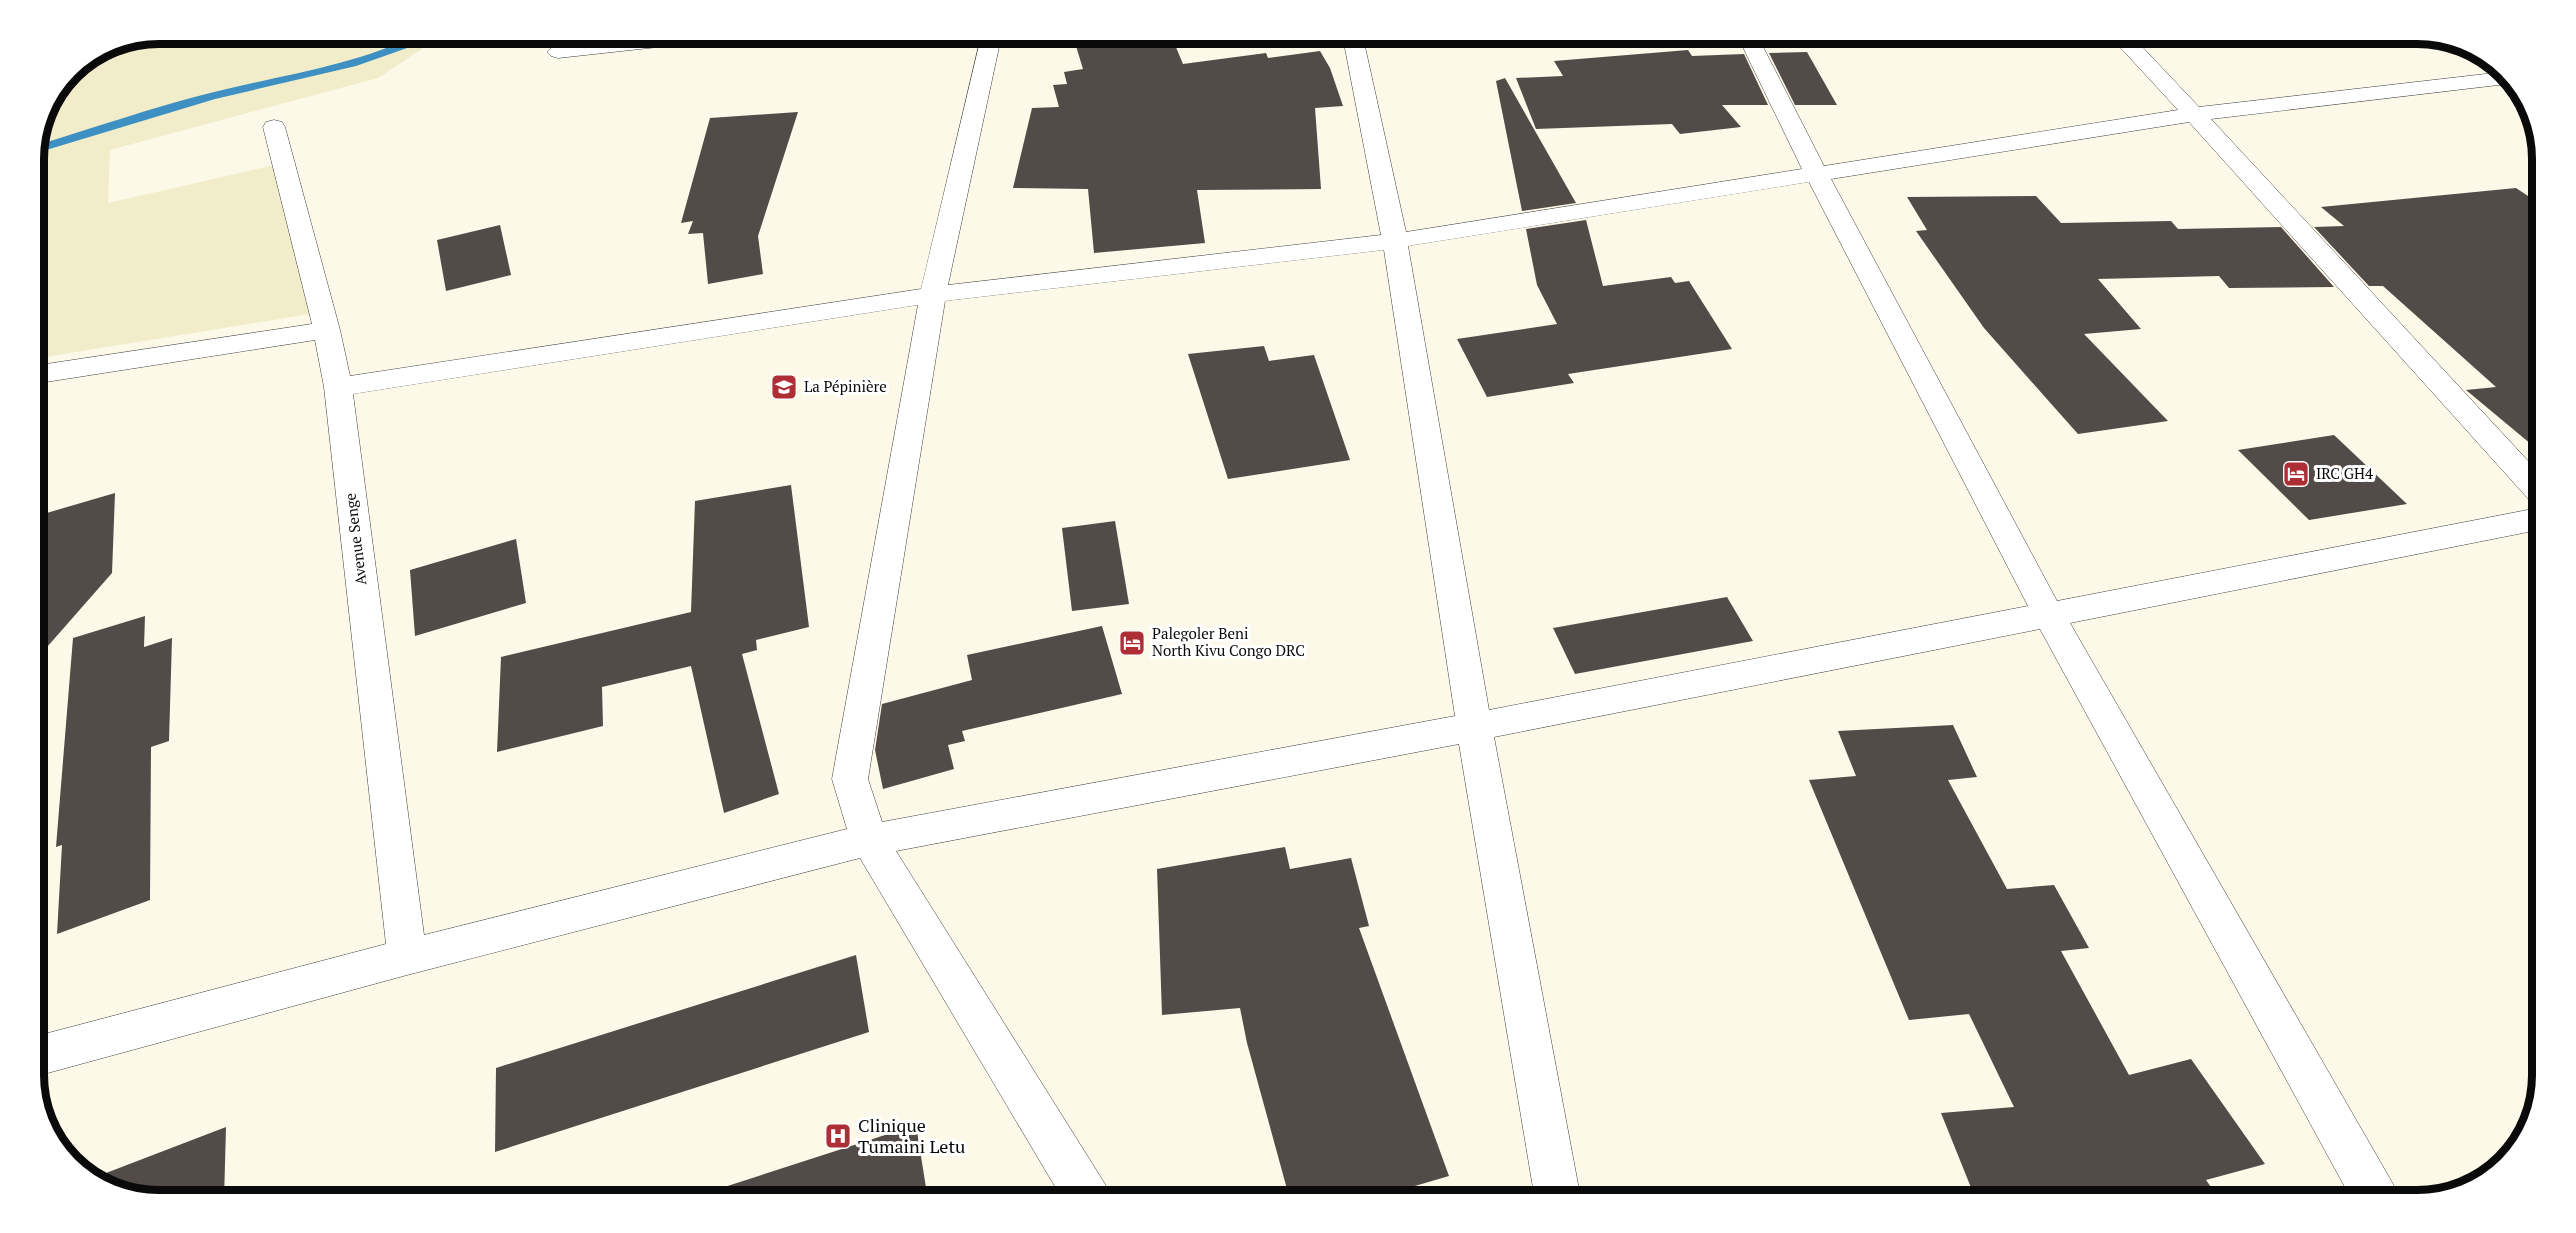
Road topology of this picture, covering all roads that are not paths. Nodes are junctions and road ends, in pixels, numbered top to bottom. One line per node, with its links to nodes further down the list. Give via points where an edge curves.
1 (631, 44): 6 (street)
2 (990, 44): 12 (street)
3 (1354, 44): 11 (street)
4 (1751, 44): 10 (street)
5 (2127, 44): 8 (street)
6 (558, 52)
7 (2500, 79): 8 (street)
8 (2194, 114): 10 (street); 16 (street)
9 (274, 127): 13 (street, Avenue Senge)
10 (1815, 172): 11 (street); 18 (street)
11 (1395, 241): 12 (street); 19 (street)
12 (933, 295): 15 (street); 20 (street, via 850,779)
13 (327, 330): 14 (street); 15 (street, Avenue Senge)
14 (44, 373)
15 (338, 387): 21 (street, Avenue Senge)
16 (2532, 483)
17 (2532, 520): 18 (street)
18 (2048, 614): 19 (street); 25 (street)
19 (1474, 727): 20 (street); 24 (street)
20 (869, 840): 21 (street); 23 (street)
21 (406, 957): 22 (street)
22 (44, 1055)
23 (1083, 1190)
24 (1556, 1190)
25 (2371, 1190)

